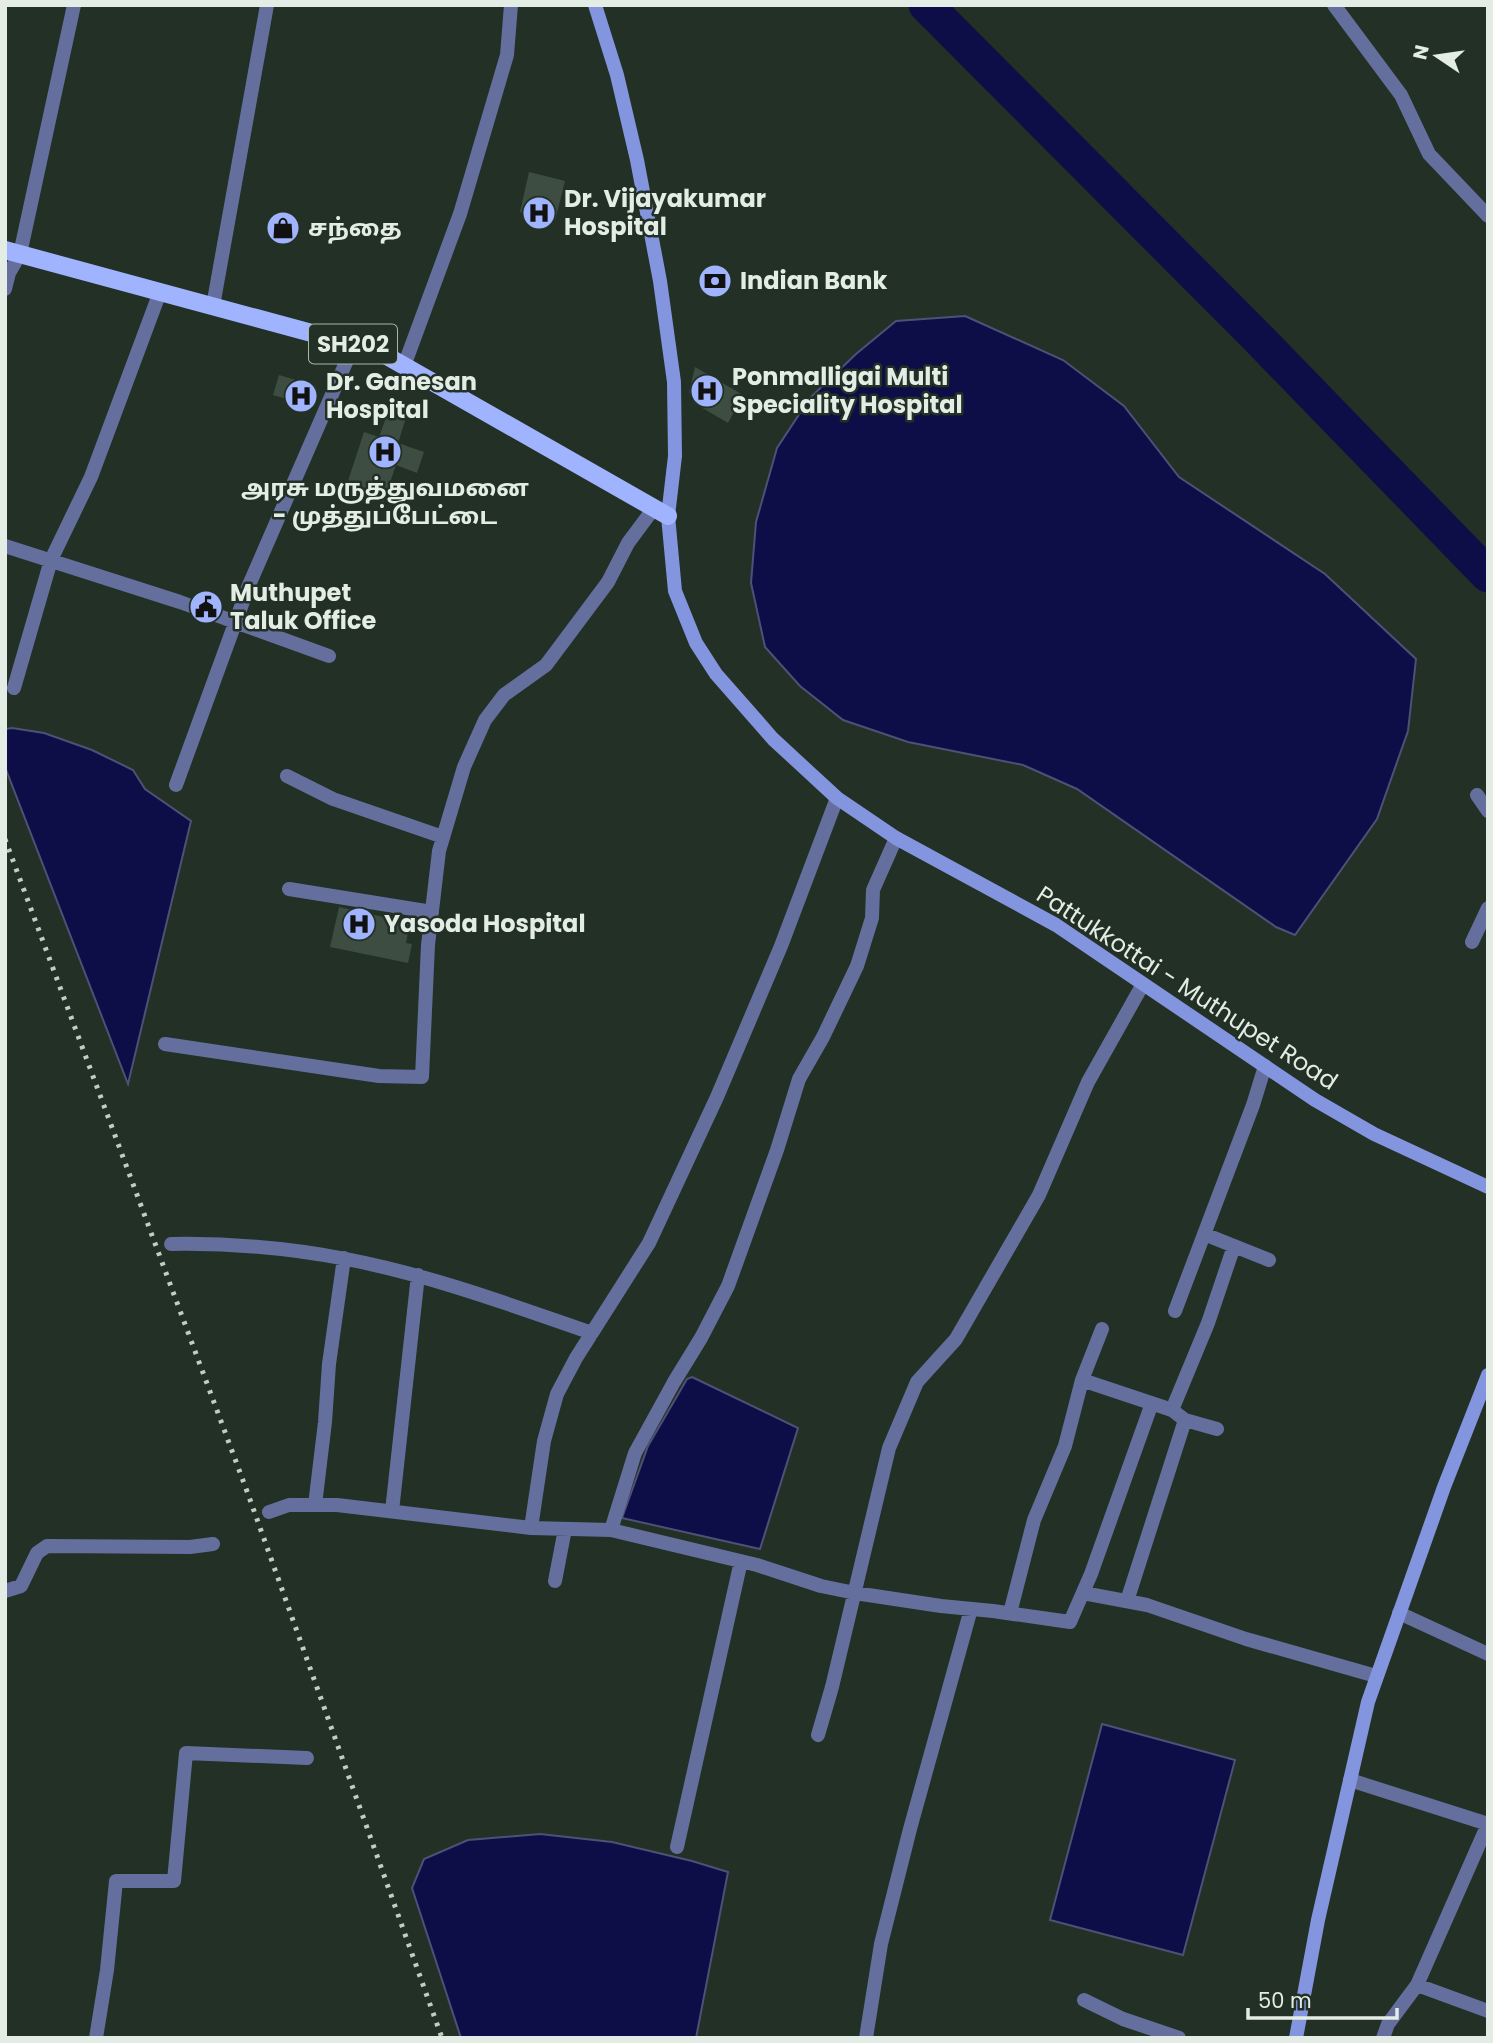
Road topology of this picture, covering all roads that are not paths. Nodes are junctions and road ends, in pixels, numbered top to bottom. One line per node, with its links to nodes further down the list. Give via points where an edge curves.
1 (74, 5): 7 (street)
2 (267, 5): 10 (street)
3 (511, 5): 12 (street, via 507,55 468,187)
4 (595, 5): 13 (main road, Pattukkottai - Muthupet Road, via 637,160 674,382 675,456)
5 (1334, 5): 6 (street, via 1401,95 1429,154)
6 (1488, 216)
7 (13, 252): 8 (street); 9 (main road, SH202)
8 (5, 289)
9 (160, 292): 10 (main road, SH202); 15 (street, via 91,477)
10 (214, 306): 11 (main road, SH202)
11 (354, 344): 12 (main road, SH202); 16 (street)
12 (404, 366): 13 (main road, SH202)
13 (661, 512): 22 (main road, Pattukkottai - Muthupet Road, via 675,591 696,643 716,674 773,739); 24 (street, via 628,543 608,582 546,665 504,695 485,720 464,767)
14 (5, 546): 15 (street)
15 (51, 561): 16 (street); 18 (street)
16 (235, 622): 17 (street); 20 (street)
17 (329, 656)
18 (14, 688)
19 (287, 776): 24 (street, via 333,799)
20 (176, 785)
21 (1477, 795): 23 (street)
22 (837, 798): 25 (main road, Pattukkottai - Muthupet Road); 42 (street, via 717,1097 649,1243)
23 (1488, 811)
24 (443, 837): 28 (street)
25 (896, 838): 30 (main road, Pattukkottai - Muthupet Road, via 1056,925); 54 (street, via 873,890 872,918 857,965 799,1079 728,1286 635,1453)
26 (289, 889): 28 (street)
27 (1487, 910): 29 (street)
28 (432, 912): 31 (street, via 422,1077 379,1076)
29 (1472, 942)
30 (1143, 984): 32 (main road, Pattukkottai - Muthupet Road); 59 (street, via 1088,1082 1039,1195 956,1339 917,1382 889,1448)
31 (165, 1044)
32 (1265, 1066): 33 (main road, Pattukkottai - Muthupet Road, via 1374,1134); 34 (street)
33 (1488, 1186)
34 (1203, 1234): 36 (street); 40 (street)
35 (171, 1244): 37 (street)
36 (1234, 1246): 38 (street); 46 (street)
37 (344, 1258): 39 (street); 49 (street)
38 (1269, 1260)
39 (418, 1275): 42 (street); 50 (street)
40 (1175, 1311)
41 (1102, 1329): 44 (street)
42 (592, 1333): 52 (street, via 558,1394 544,1441)
43 (1488, 1376): 64 (main road)
44 (1082, 1380): 45 (street); 63 (street, via 1065,1446 1034,1520)
45 (1152, 1404): 46 (street); 60 (street)
46 (1172, 1410): 47 (street)
47 (1185, 1420): 48 (street); 61 (street)
48 (1217, 1430)
49 (315, 1505): 50 (street); 51 (street, via 289,1505)
50 (392, 1511): 52 (street)
51 (269, 1512)
52 (531, 1528): 53 (street)
53 (565, 1529): 54 (street); 57 (street)
54 (611, 1530): 56 (street)
55 (213, 1544): 58 (street, via 47,1546 37,1553 21,1586)
56 (741, 1561): 59 (street); 71 (street)
57 (555, 1581)
58 (5, 1591)
59 (855, 1593): 62 (street); 67 (street)
60 (1083, 1593): 61 (street); 63 (street, via 1070,1622)
61 (1127, 1601): 66 (street)
62 (971, 1609): 63 (street); 78 (street, via 881,1944)
63 (1010, 1613)
64 (1399, 1614): 65 (street); 66 (main road)
65 (1488, 1654)
66 (1376, 1676): 69 (main road)
67 (818, 1735)
68 (307, 1758): 77 (street, via 186,1753 174,1881 116,1881)
69 (1350, 1780): 70 (street); 76 (main road, via 1318,1920)
70 (1488, 1824): 72 (street)
71 (677, 1847)
72 (1482, 1852): 73 (street)
73 (1417, 1985): 75 (street); 80 (street)
74 (1084, 2000): 79 (street)
75 (1488, 2011)
76 (1301, 2036)
77 (96, 2038)
78 (866, 2038)
79 (1179, 2038)
80 (1383, 2038)

